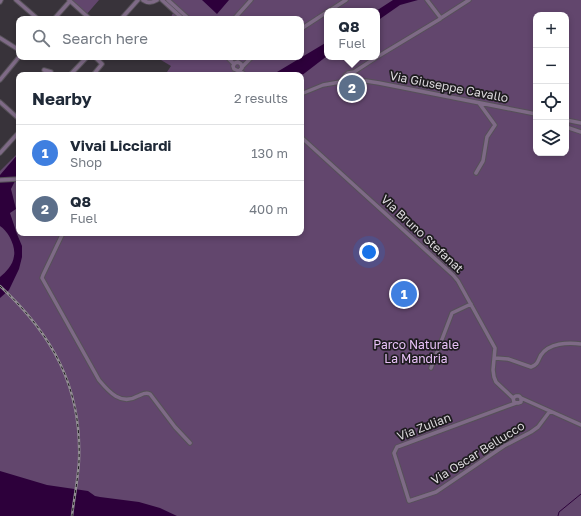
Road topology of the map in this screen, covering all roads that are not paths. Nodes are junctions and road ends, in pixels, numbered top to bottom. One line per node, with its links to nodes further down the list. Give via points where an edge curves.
1 (16, 0): 14 (street)
2 (138, 0): 17 (street)
3 (142, 0): 4 (street)
4 (158, 0)
5 (162, 0): 11 (street)
6 (251, 0): 20 (street)
7 (346, 0): 12 (street)
8 (427, 0): 21 (street)
9 (469, 0): 21 (street)
10 (69, 1): 15 (street); 16 (street)
11 (167, 2): 18 (street); 19 (street)
12 (334, 8)
13 (324, 15): 22 (street)
14 (35, 16)
15 (56, 16)
16 (86, 16)
17 (124, 16)
18 (180, 16)
19 (185, 16)
20 (237, 16)
21 (440, 18): 25 (street)
22 (304, 27)
23 (0, 38): 24 (street)
24 (16, 48)
25 (380, 55)
26 (17, 60): 40 (street)
27 (84, 60): 36 (street)
28 (98, 60): 37 (street, via 102,64)
29 (229, 60): 32 (street)
30 (248, 60): 33 (street)
31 (373, 60): 38 (street)
32 (234, 64): 33 (street); 33 (street, via 236,71)
33 (242, 69)
34 (44, 70): 35 (street)
35 (51, 72)
36 (73, 72)
37 (95, 72)
38 (353, 77): 39 (street, via 348,82); 39 (street, via 348,73); 43 (street, Via Giuseppe Cavallo, via 358,81)
39 (345, 79): 41 (street)
40 (0, 80)
41 (304, 93)
42 (0, 102): 45 (street)
43 (479, 103): 44 (street, Via Giuseppe Cavallo); 53 (street, via 495,125 487,138 483,161)
44 (533, 113)
45 (16, 116)
46 (569, 121): 47 (street)
47 (581, 123)
48 (569, 128): 49 (street)
49 (581, 132)
50 (16, 135): 52 (street)
51 (304, 140): 57 (street, Via Bruno Stefanat, via 453,274)
52 (1, 150)
53 (476, 172)
54 (16, 179): 55 (street)
55 (0, 180)
56 (62, 236): 65 (street, via 42,278 99,380 110,393 121,399 128,400 143,393 150,394)
57 (471, 304): 59 (street, Via Bruno Stefanat, via 495,348); 60 (street, via 452,313)
58 (581, 344): 59 (street, via 553,346 544,351 537,363 531,367 508,359)
59 (495, 358): 61 (street, Via Bruno Stefanat, via 493,370 496,382)
60 (431, 368)
61 (515, 399): 62 (street); 62 (street, Via Bruno Stefanat, via 518,396); 66 (street, Via Zulian, via 511,405 397,447 394,454)
62 (521, 400): 63 (street, via 530,401)
63 (550, 411): 64 (street); 66 (street, Via Oscar Bellucco, via 531,432 504,446 436,492)
64 (581, 425)
65 (190, 443)
66 (409, 501)

